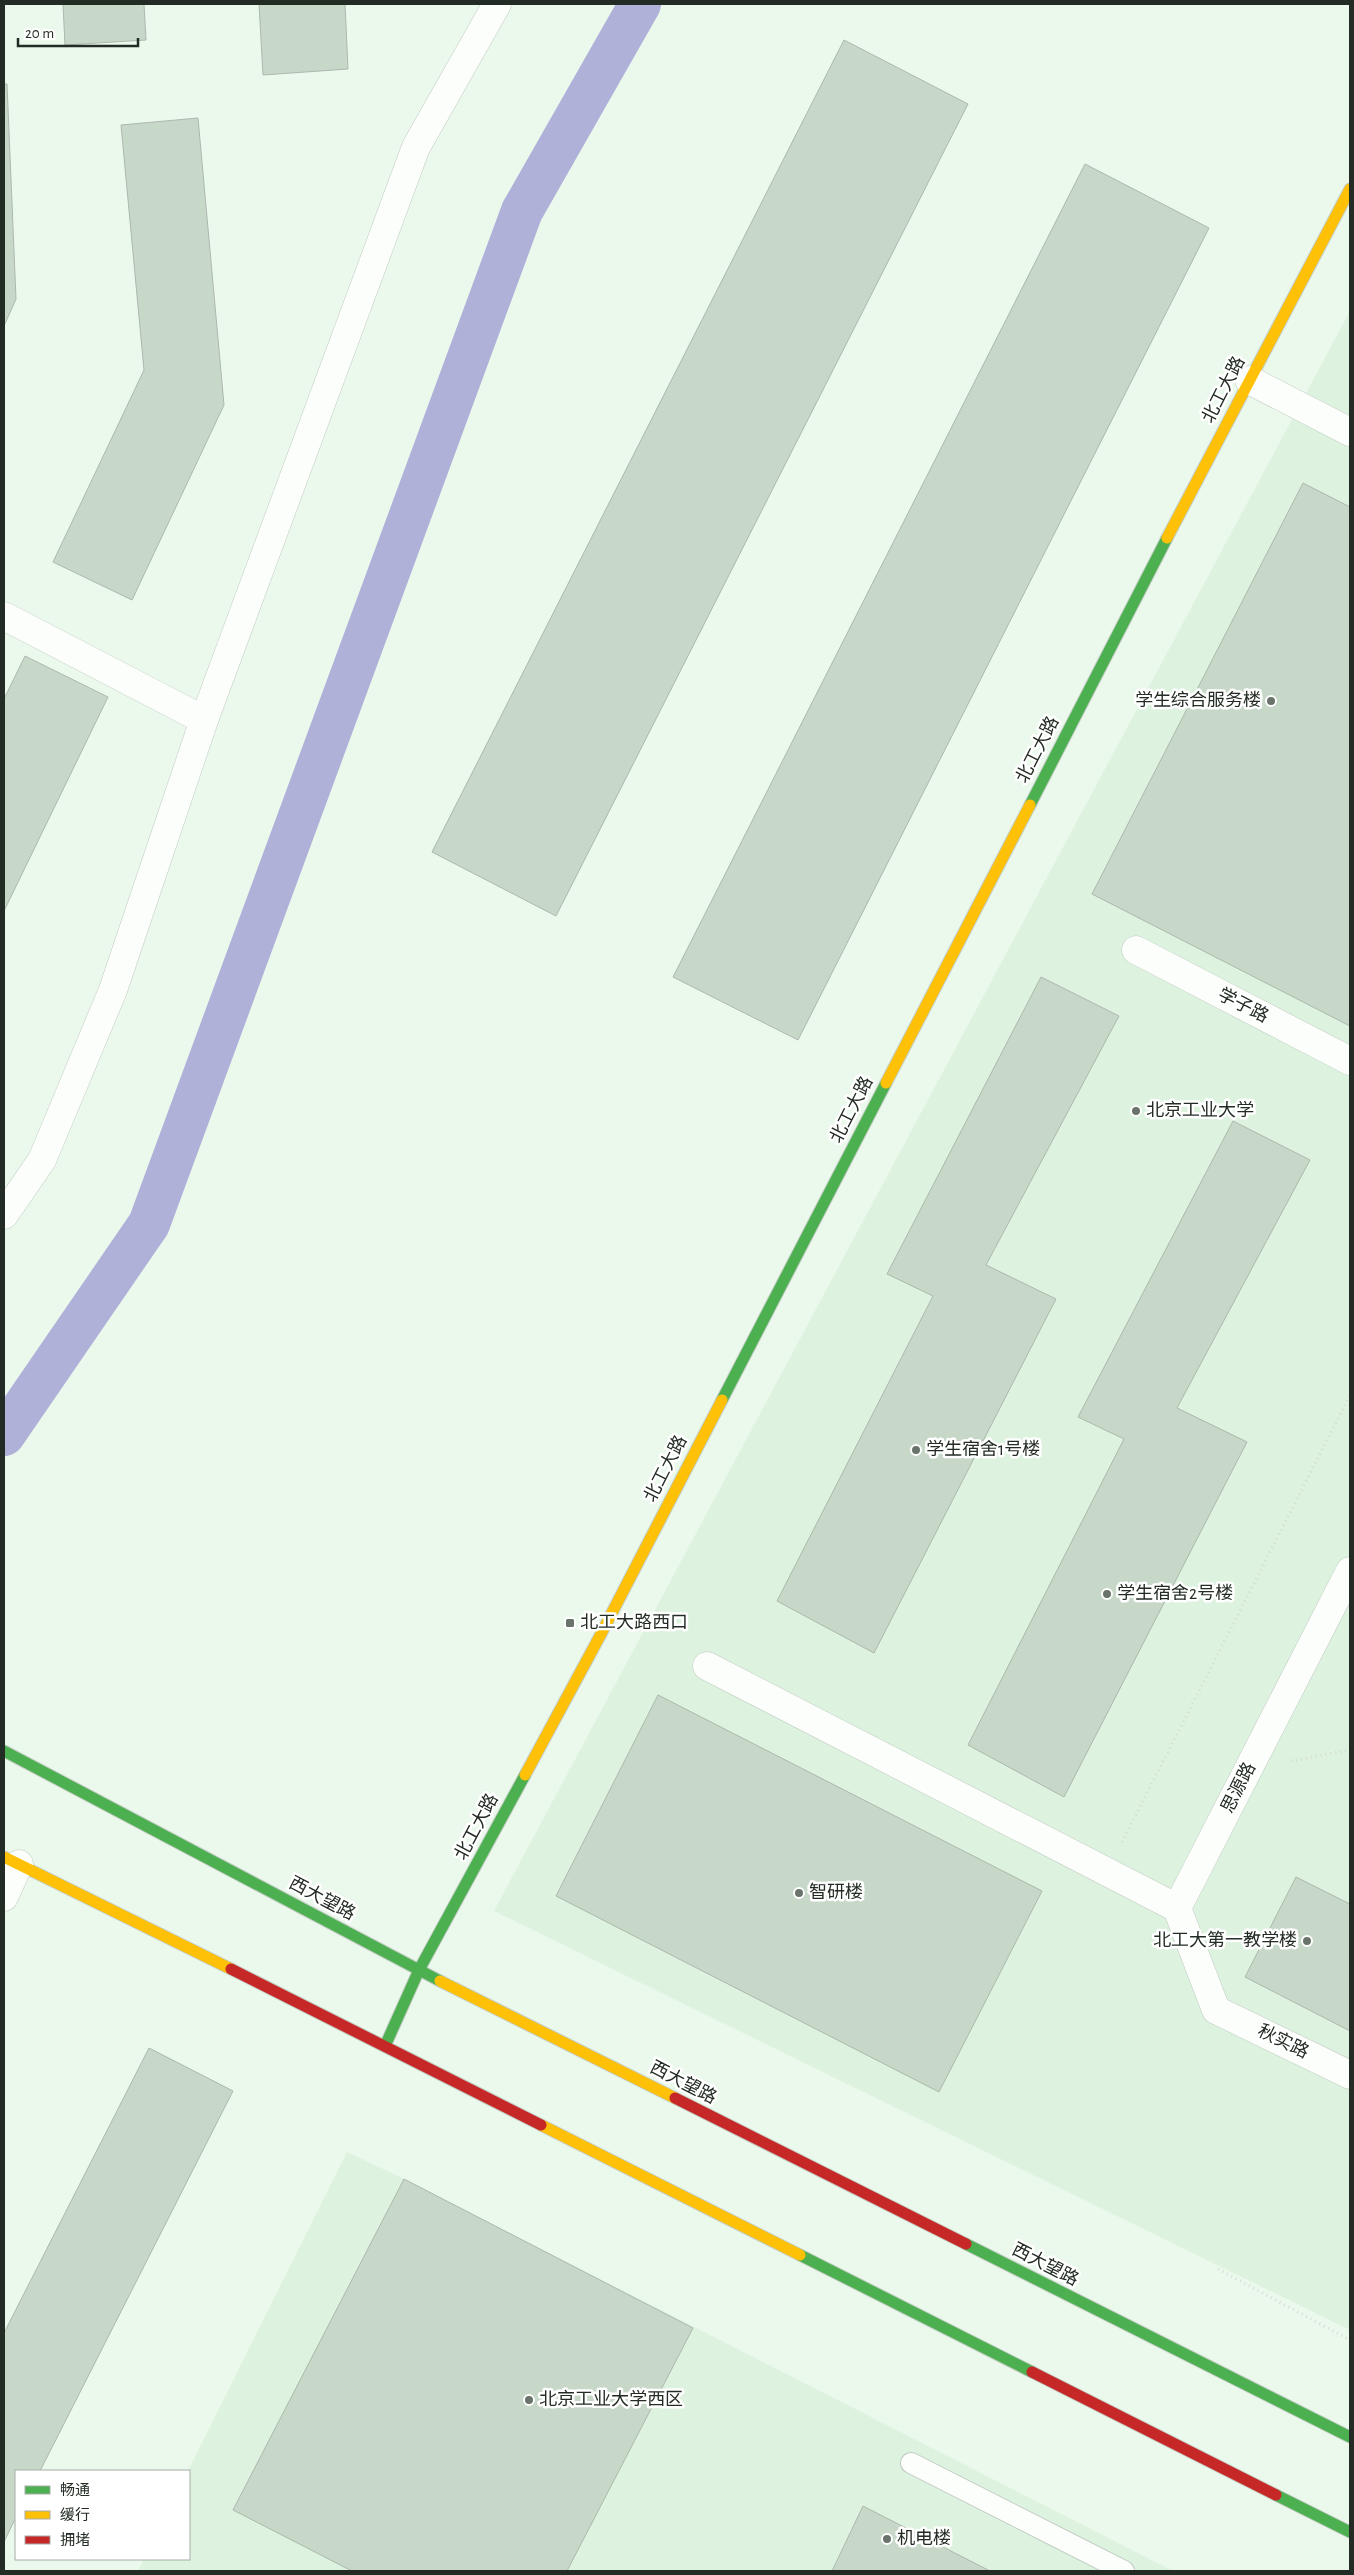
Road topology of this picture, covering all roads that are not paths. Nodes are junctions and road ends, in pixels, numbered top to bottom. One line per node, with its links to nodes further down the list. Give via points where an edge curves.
1 (497, 4): 6 (street, via 416,147)
2 (1350, 189): 3 (main road, 北工大路)
3 (1249, 380): 4 (street); 16 (main road, 北工大路, via 601,1634)
4 (1350, 432)
5 (4, 616): 6 (street)
6 (204, 720): 9 (street, via 113,990 42,1160)
7 (1136, 950): 8 (street, 学子路)
8 (1350, 1061)
9 (4, 1215)
10 (1350, 1571): 15 (street, 思源路)
11 (707, 1666): 15 (street)
12 (4, 1751): 16 (main road, 西大望路)
13 (11, 1861): 14 (street); 17 (main road)
14 (4, 1897)
15 (1177, 1908): 18 (street, 秋实路, via 1216,2010)
16 (419, 1970): 17 (main road, 北工大路); 19 (main road, 西大望路)
17 (385, 2046): 21 (main road)
18 (1350, 2075)
19 (1350, 2437)
20 (911, 2463): 22 (lane)
21 (1350, 2532)
22 (1124, 2571)

